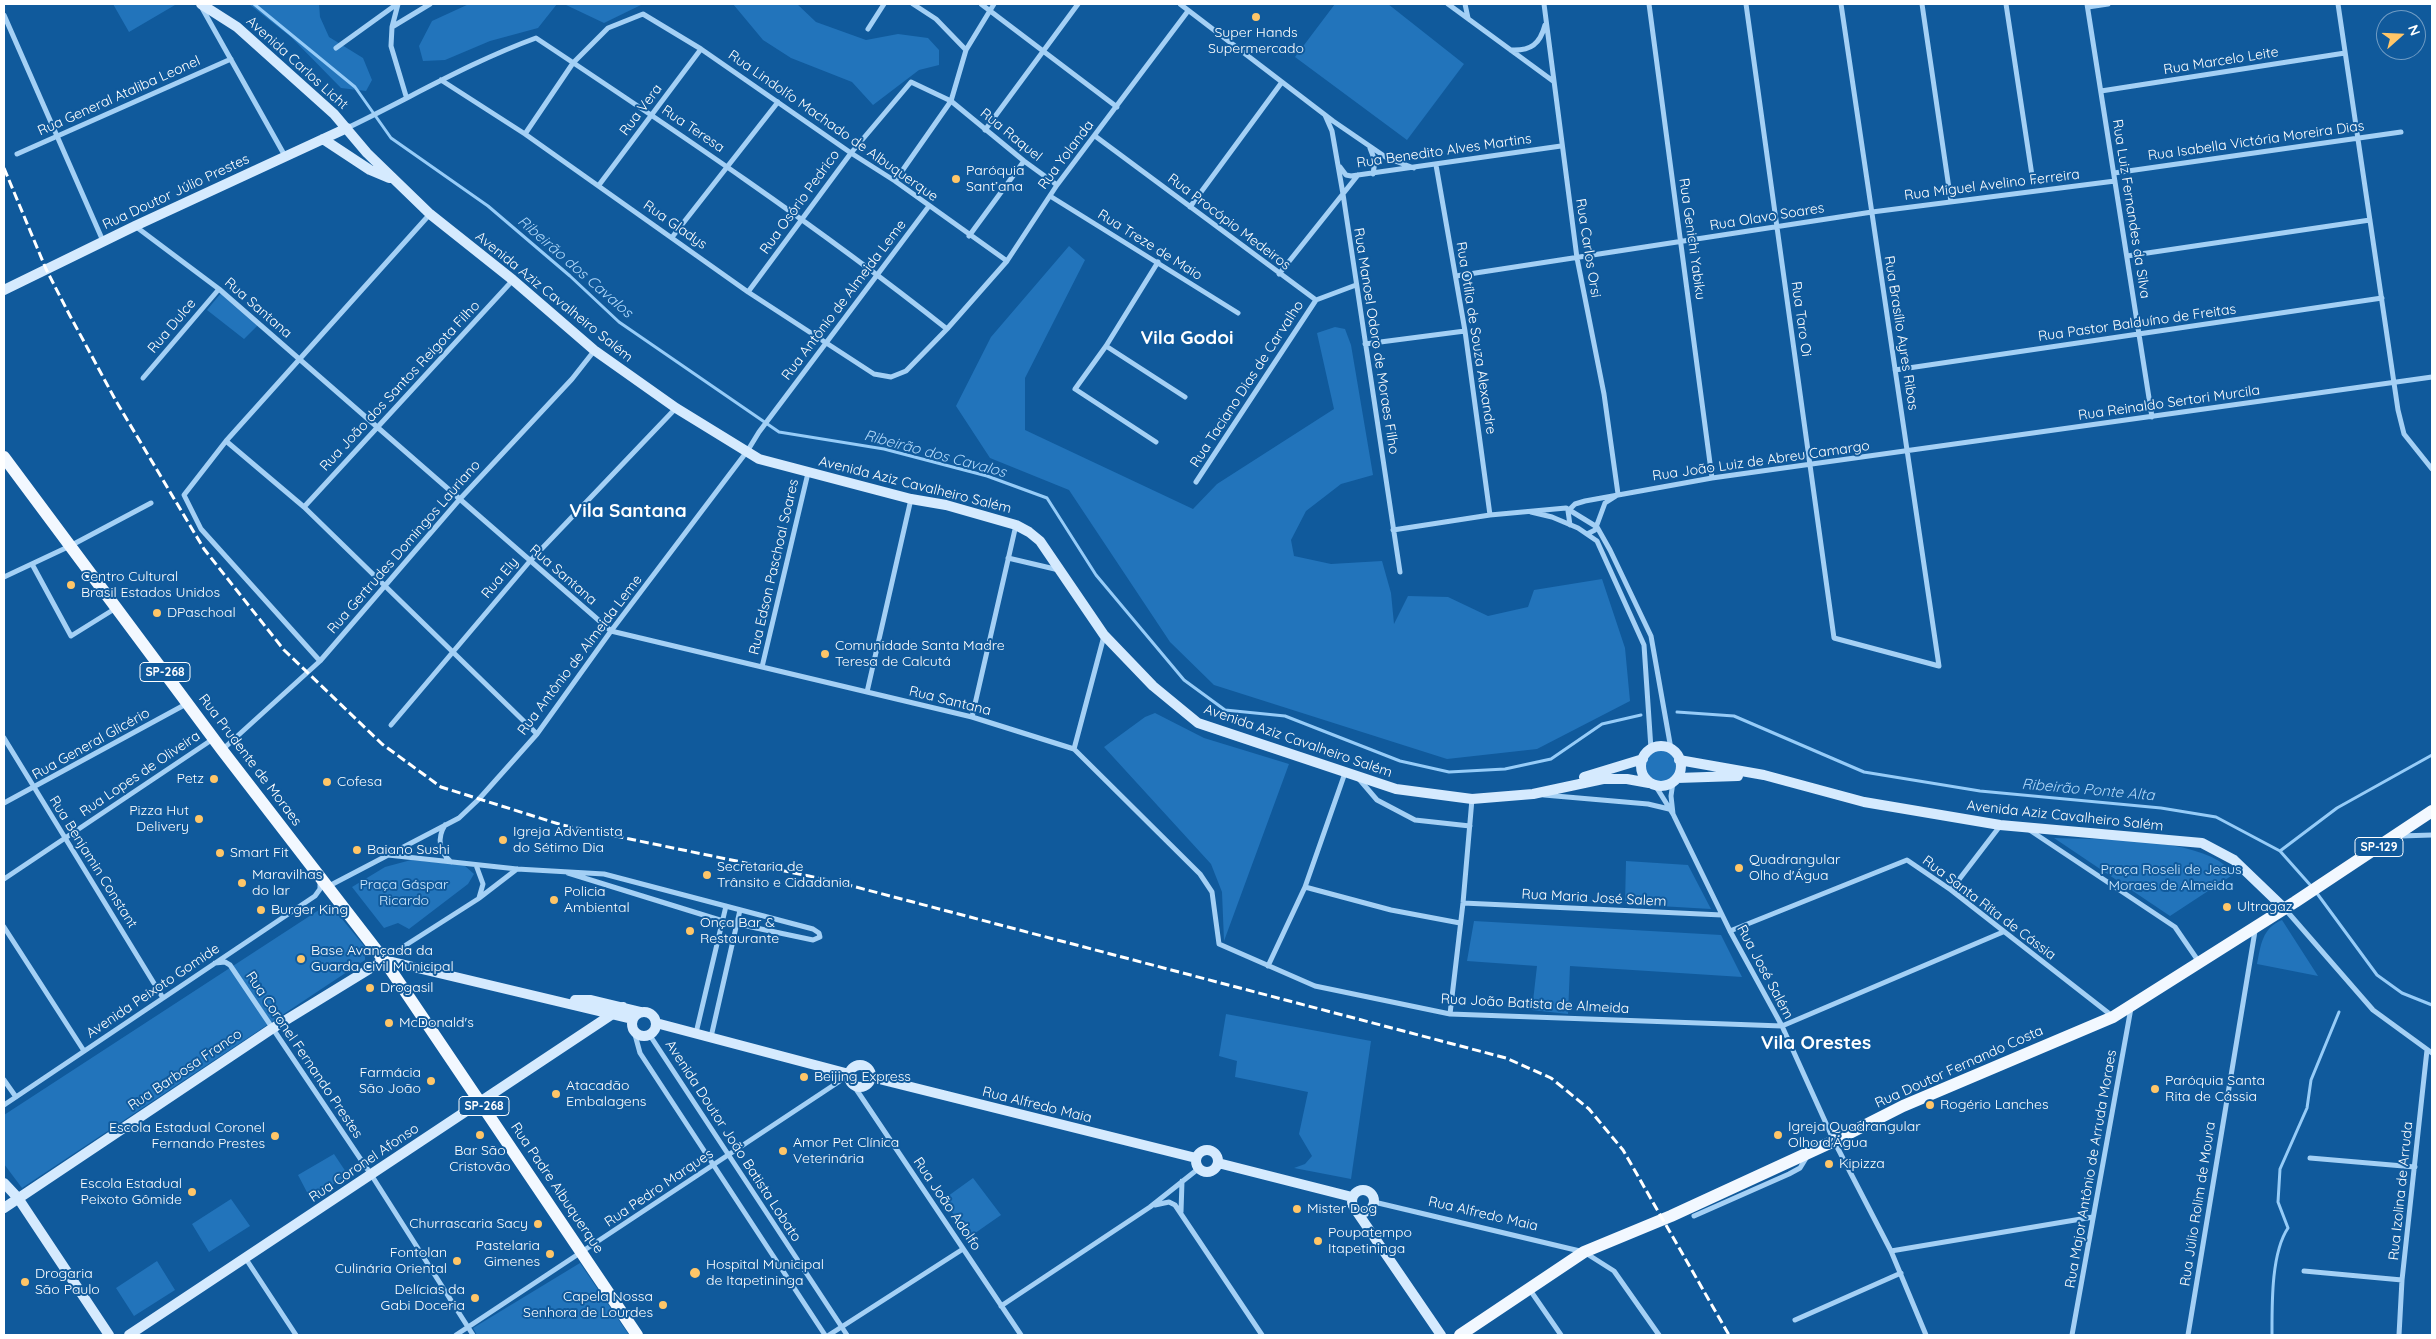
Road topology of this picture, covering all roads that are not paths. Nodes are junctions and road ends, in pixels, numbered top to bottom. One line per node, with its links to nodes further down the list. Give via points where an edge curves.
1 (200, 4): 34 (street); 48 (main road, Avenida Carlos Licht, via 237,27)
2 (398, 4): 26 (street); 28 (street)
3 (430, 4): 26 (street)
4 (884, 4): 27 (street)
5 (913, 4): 30 (street, via 936,19)
6 (981, 4): 21 (street)
7 (994, 4): 21 (street)
8 (1078, 4): 32 (street)
9 (1180, 4): 22 (street)
10 (1448, 4): 24 (street)
11 (1465, 4): 24 (street)
12 (1544, 4): 25 (street, Rua Carlos Orsi)
13 (1648, 4): 90 (street, Rua Genichi Yabiku)
14 (1746, 4): 87 (street, Rua Taro Oi)
15 (1842, 4): 82 (street, Rua Brasílio Ayres Ribas)
16 (1922, 4): 79 (street)
17 (2006, 4): 74 (street)
18 (2108, 4): 20 (street)
19 (2338, 4): 33 (street)
20 (2087, 5): 40 (street, Rua Luiz Fernandes da Silva)
21 (990, 10): 30 (street); 32 (street)
22 (1188, 11): 39 (street); 44 (street, Rua Yolanda)
23 (4, 15): 53 (street)
24 (1469, 19): 31 (street)
25 (1546, 22): 31 (street, via 1534,47); 37 (street, Rua Carlos Orsi)
26 (392, 26): 41 (street, via 391,46)
27 (868, 29)
28 (336, 48)
29 (701, 48): 35 (street, Rua Lindolfo Machado de Albuquerque, via 643,14 608,28); 43 (street, Rua Lindolfo Machado de Albuquerque); 46 (street, Rua Vera)
30 (966, 50): 42 (street)
31 (1510, 50): 37 (street)
32 (1044, 51): 44 (street); 50 (street)
33 (2346, 53): 40 (street, Rua Marcelo Leite); 56 (street)
34 (231, 59): 53 (street, Rua General Ataliba Leonel); 62 (street)
35 (573, 63): 36 (street, Rua Teresa, via 536,38); 46 (street, Rua Teresa); 52 (street)
36 (441, 80): 41 (street, Rua Teresa); 52 (street, Rua Gladys)
37 (1553, 81): 58 (street, Rua Carlos Orsi)
38 (911, 82): 42 (street, Rua Raquel); 60 (street, Rua Osório Pedrico)
39 (1282, 82): 47 (street); 81 (street)
40 (2101, 91): 68 (street, Rua Luiz Fernandes da Silva)
41 (406, 96): 45 (street, Rua Teresa)
42 (951, 101): 50 (street, Rua Raquel); 72 (street)
43 (778, 102): 60 (street, Rua Lindolfo Machado de Albuquerque); 65 (street)
44 (1117, 107): 54 (street, Rua Yolanda)
45 (385, 109): 48 (street, Rua Doutor Júlio Prestes)
46 (651, 115): 65 (street, Rua Teresa); 75 (street, Rua Vera)
47 (1325, 115): 49 (street); 55 (street, Rua Manoel Odoro de Moraes Filho)
48 (347, 128): 57 (main road, Rua Doutor Júlio Prestes); 71 (main road, Avenida Aziz Cavalheiro Salém)
49 (1342, 128): 55 (street, via 1336,129); 59 (street)
50 (985, 130): 63 (street, Rua Raquel)
51 (2401, 132): 56 (street, Rua Isabella Victória Moreira Dias)
52 (525, 134): 75 (street, Rua Gladys)
53 (56, 135): 61 (street, Rua General Ataliba Leonel); 91 (street)
54 (1095, 136): 76 (street, Rua Yolanda); 81 (street, Rua Procópio Medeiros)
55 (1332, 137): 64 (street, Rua Manoel Odoro de Moraes Filho)
56 (2358, 138): 68 (street, Rua Isabella Victória Moreira Dias); 85 (street)
57 (323, 139): 62 (main road, Rua Doutor Júlio Prestes); 71 (main road, via 370,170)
58 (1561, 146): 66 (street, Rua Benedito Alves Martins); 93 (street, Rua Carlos Orsi)
59 (1370, 147): 67 (street, via 1387,158); 69 (street, via 1376,161)
60 (851, 153): 72 (street, Rua Lindolfo Machado de Albuquerque); 84 (street, Rua Osório Pedrico)
61 (17, 154)
62 (285, 156): 86 (main road, Rua Doutor Júlio Prestes)
63 (1024, 161): 76 (street, Rua Raquel); 89 (street)
64 (1337, 162): 70 (street, Rua Benedito Alves Martins, via 1346,175); 77 (street, Rua Manoel Odoro de Moraes Filho)
65 (727, 165): 84 (street, Rua Teresa); 88 (street)
66 (1436, 165): 67 (street, Rua Benedito Alves Martins); 98 (street, Rua Otília de Souza Alexandre)
67 (1414, 168): 69 (street, Rua Benedito Alves Martins)
68 (2114, 173): 73 (street, Rua Luiz Fernandes da Silva)
69 (1373, 174): 70 (street, Rua Benedito Alves Martins)
70 (1358, 175): 77 (street)
71 (395, 181): 83 (main road, Avenida Aziz Cavalheiro Salém)
72 (896, 181): 80 (street, Rua Lindolfo Machado de Albuquerque)
73 (2115, 181): 79 (street, Rua Miguel Avelino Ferreira); 92 (street, Rua Luiz Fernandes da Silva)
74 (2033, 182)
75 (599, 185): 88 (street, Rua Gladys)
76 (1057, 185): 78 (street, Rua Yolanda)
77 (1343, 194): 97 (street); 100 (street, Rua Manoel Odoro de Moraes Filho)
78 (1050, 196): 94 (street, Rua Yolanda); 95 (street, Rua Treze de Maio)
79 (1951, 202): 82 (street, Rua Miguel Avelino Ferreira)
80 (929, 206): 89 (street, Rua Lindolfo Machado de Albuquerque); 96 (street, Rua Antônio de Almeida Leme)
81 (1190, 207): 97 (street, Rua Procópio Medeiros)
82 (1872, 212): 87 (street, Rua Olavo Soares); 115 (street, Rua Brasílio Ayres Ribas)
83 (430, 214): 99 (main road, Avenida Aziz Cavalheiro Salém); 114 (street)
84 (803, 220): 96 (street, Rua Teresa); 103 (street, Rua Osório Pedrico)
85 (2370, 220): 92 (street); 104 (street)
86 (135, 226): 91 (main road, Rua Doutor Júlio Prestes); 101 (street, Rua Santana)
87 (1777, 226): 90 (street, Rua Olavo Soares); 129 (street, Rua Taro Oi)
88 (673, 236): 103 (street, Rua Gladys)
89 (969, 236): 94 (street, Rua Lindolfo Machado de Albuquerque)
90 (1682, 241): 93 (street, Rua Olavo Soares); 132 (street, Rua Genichi Yabiku)
91 (103, 242): 102 (main road, Rua Doutor Júlio Prestes)
92 (2127, 256): 109 (street, Rua Luiz Fernandes da Silva)
93 (1577, 258): 98 (street, Rua Olavo Soares); 134 (street, Rua Carlos Orsi, via 1604,394)
94 (1006, 261): 107 (street, Rua Yolanda)
95 (1158, 262): 106 (street, Rua Treze de Maio); 112 (street)
96 (877, 274): 107 (street, Rua Teresa); 110 (street, Rua Antônio de Almeida Leme)
97 (1279, 274): 105 (street, Rua Procópio Medeiros)
98 (1456, 276): 108 (street, Rua Otília de Souza Alexandre)
99 (513, 280): 113 (main road, Avenida Aziz Cavalheiro Salém); 123 (street, Rua João dos Santos Reigota Filho)
100 (1356, 285): 105 (street); 111 (street, Rua Manoel Odoro de Moraes Filho)
101 (219, 288): 114 (street, Rua Santana); 118 (street, Rua Dulce)
102 (4, 290)
103 (748, 292): 110 (street, Rua Gladys)
104 (2382, 298): 109 (street, Rua Pastor Balduíno de Freitas); 119 (street)
105 (1316, 300): 133 (street, Rua Taciano Dias de Carvalho)
106 (1238, 313)
107 (947, 329): 116 (street, Rua Yolanda, via 906,371)
108 (1465, 330): 111 (street); 141 (street, Rua Otília de Souza Alexandre)
109 (2139, 334): 115 (street, Rua Pastor Balduíno de Freitas); 122 (street, Rua Luiz Fernandes da Silva)
110 (826, 342): 116 (street, Rua Gladys, via 874,374 891,378); 126 (street, Rua Antônio de Almeida Leme)
111 (1365, 344): 145 (street, Rua Manoel Odoro de Moraes Filho)
112 (1106, 346): 120 (street); 125 (street, via 1075,389)
113 (594, 350): 121 (main road, Avenida Aziz Cavalheiro Salém); 136 (street, Rua Gertrudes Domingos Lauriano, via 572,379)
114 (299, 358): 123 (street, Rua Santana); 124 (street)
115 (1895, 370): 127 (street, Rua Brasílio Ayres Ribas)
116 (898, 374)
117 (2432, 377): 119 (street, Rua Reinaldo Sertori Murcila)
118 (143, 378)
119 (2394, 382): 122 (street, Rua Reinaldo Sertori Murcila); 130 (street, via 2404,434)
120 (1185, 396)
121 (676, 408): 126 (main road, Avenida Aziz Cavalheiro Salém); 149 (street, Rua Ely)
122 (2152, 417): 127 (street, Rua Reinaldo Sertori Murcila)
123 (377, 426): 136 (street, Rua Santana); 138 (street, Rua João dos Santos Reigota Filho)
124 (226, 441): 138 (street); 160 (street, via 184,495 201,529)
125 (1156, 442)
126 (748, 450): 131 (main road, Avenida Aziz Cavalheiro Salém, via 759,459); 156 (street, Rua Antônio de Almeida Leme)
127 (1908, 452): 129 (street, Rua João Luiz de Abreu Camargo); 158 (street, Rua Brasílio Ayres Ribas, via 1939,666)
128 (4, 457): 147 (main road, Rua Prudente de Moraes / SP-268)
129 (1810, 465): 132 (street, Rua João Luiz de Abreu Camargo); 158 (street, Rua Taro Oi)
130 (2432, 470)
131 (808, 473): 135 (main road, Avenida Aziz Cavalheiro Salém); 161 (street, Rua Edson Paschoal Soares)
132 (1712, 478): 134 (street, Rua João Luiz de Abreu Camargo)
133 (1196, 482)
134 (1618, 494): 139 (street, Rua João Luiz de Abreu Camargo, via 1576,504); 144 (street, via 1605,503)
135 (911, 499): 142 (main road, Avenida Aziz Cavalheiro Salém, via 946,505); 162 (street)
136 (459, 500): 149 (street, Rua Santana); 154 (street, Rua Gertrudes Domingos Lauriano)
137 (152, 503): 147 (street)
138 (304, 507): 154 (street)
139 (1570, 509): 140 (street, Rua João Luiz de Abreu Camargo); 143 (street); 144 (street)
140 (1525, 511): 141 (street, Rua João Luiz de Abreu Camargo); 143 (street, Rua João Luiz de Abreu Camargo)
141 (1490, 515): 145 (street, Rua João Luiz de Abreu Camargo)
142 (1016, 525): 148 (street); 151 (main road, Avenida Aziz Cavalheiro Salém, via 1040,541)
143 (1570, 525): 146 (street, Rua João Luiz de Abreu Camargo)
144 (1597, 527): 146 (street); 171 (street, via 1652,636)
145 (1393, 530): 152 (street, Rua Manoel Odoro de Moraes Filho)
146 (1587, 534): 170 (street, Rua João Luiz de Abreu Camargo, via 1597,541 1644,645)
147 (70, 546): 150 (street); 155 (main road, Rua Prudente de Moraes / SP-268)
148 (1008, 558): 151 (street); 164 (street)
149 (530, 561): 156 (street, Rua Santana); 159 (street, Rua Ely)
150 (32, 564): 153 (street); 155 (street, via 71,636)
151 (1060, 570): 157 (main road, Avenida Aziz Cavalheiro Salém)
152 (1400, 572)
153 (4, 577)
154 (384, 585): 159 (street); 160 (street, Rua Gertrudes Domingos Lauriano)
155 (117, 607): 163 (main road, Rua Prudente de Moraes / SP-268)
156 (611, 631): 161 (street, Rua Santana); 166 (street, Rua Antônio de Almeida Leme)
157 (1104, 634): 169 (street); 175 (main road, Avenida Aziz Cavalheiro Salém, via 1153,686 1198,723)
158 (1834, 638)
159 (453, 652): 165 (street, Rua Ely); 166 (street)
160 (320, 661): 172 (street, Rua Gertrudes Domingos Lauriano)
161 (762, 667): 162 (street, Rua Santana)
162 (867, 692): 164 (street, Rua Santana)
163 (188, 703): 168 (main road, Rua Prudente de Moraes / SP-268); 180 (street, Rua General Glicério)
164 (972, 717): 169 (street, Rua Santana)
165 (391, 725)
166 (537, 734): 186 (street, Rua Antônio de Almeida Leme, via 465,814)
167 (4, 738): 180 (street, Rua Benjamin Constant)
168 (214, 738): 172 (main road, Rua Prudente de Moraes / SP-268); 192 (street, Rua Lopes de Oliveira)
169 (1074, 749): 223 (street, Rua João Batista de Almeida, via 1200,874 1212,892 1218,944)
170 (1651, 749): 171 (main road); 173 (main road)
171 (1671, 749): 174 (main road)
172 (222, 750): 198 (main road, Rua Prudente de Moraes / SP-268)
173 (1642, 759): 179 (main road, via 1642,772); 181 (main road, Avenida Aziz Cavalheiro Salém)
174 (1679, 760): 176 (main road, Avenida Aziz Cavalheiro Salém); 178 (main road, via 1680,772)
175 (1346, 773): 177 (main road, Avenida Aziz Cavalheiro Salém); 200 (street)
176 (1764, 775): 178 (main road, Avenida Aziz Cavalheiro Salém); 188 (main road, Avenida Aziz Cavalheiro Salém, via 1864,802)
177 (1357, 777): 182 (main road, Avenida Aziz Cavalheiro Salém, via 1396,789); 187 (street, via 1377,800 1415,820)
178 (1675, 780): 179 (main road, via 1661,786); 185 (street)
179 (1652, 784): 181 (main road, Avenida Aziz Cavalheiro Salém, via 1603,779); 185 (street, Rua José Salém)
180 (33, 788): 183 (street, Rua General Glicério); 192 (street, Rua Benjamin Constant)
181 (1529, 794): 182 (main road, Avenida Aziz Cavalheiro Salém); 185 (street, via 1648,804)
182 (1472, 799): 187 (street)
183 (4, 803)
184 (2432, 811): 191 (main road, SP-129)
185 (1671, 812): 210 (street, Rua José Salém)
186 (445, 825): 193 (street, Rua Antônio de Almeida Leme); 194 (street, via 440,844)
187 (1470, 826): 206 (street)
188 (2000, 826): 189 (main road, Avenida Aziz Cavalheiro Salém); 202 (street)
189 (2025, 828): 208 (main road, Avenida Aziz Cavalheiro Salém, via 2202,843 2234,860); 221 (street, via 2175,927)
190 (2432, 835): 191 (street)
191 (2395, 837): 208 (main road, Rua Doutor Fernando Costa / SP-129)
192 (65, 838): 199 (street, Rua Lopes de Oliveira); 224 (street, Rua Benjamin Constant)
193 (387, 855): 194 (street); 201 (street)
194 (451, 862): 195 (street)
195 (476, 865): 196 (street); 204 (street, via 483,884)
196 (518, 869): 197 (street); 204 (street)
197 (568, 873): 207 (street, via 604,874); 211 (street)
198 (318, 875): 201 (main road, Rua Prudente de Moraes / SP-268); 203 (street, via 321,885)
199 (4, 879)
200 (1305, 887): 212 (street, via 1391,910); 223 (street)
201 (327, 888): 205 (main road, Rua Prudente de Moraes / SP-268)
202 (1951, 890): 216 (street, Rua Santa Rita de Cássia, via 1907,860); 217 (street, Rua Santa Rita de Cássia)
203 (315, 896): 205 (street, via 329,894); 218 (street, Avenida Peixoto Gomide)
204 (478, 899): 219 (street)
205 (337, 900): 219 (main road, Rua Prudente de Moraes / SP-268)
206 (1464, 902): 210 (street, Rua Maria José Salem); 212 (street)
207 (726, 906): 209 (street); 211 (street)
208 (2285, 909): 215 (main road, Rua Doutor Fernando Costa); 239 (street, via 2373,1010)
209 (740, 910): 213 (street); 213 (street, via 813,929 820,937 813,940)
210 (1722, 915): 216 (street, Rua José Salém)
211 (723, 920): 213 (street); 235 (street)
212 (1460, 923): 228 (street)
213 (737, 924): 237 (street)
214 (4, 927): 238 (street)
215 (2255, 928): 221 (main road, Rua Doutor Fernando Costa); 299 (street, Rua Júlio Rolim de Moura)
216 (1730, 931): 232 (street, Rua José Salém)
217 (2003, 932): 229 (street, Rua Santa Rita de Cássia); 232 (street, Rua João Batista de Almeida)
218 (239, 947): 220 (street, Avenida Peixoto Gomide); 222 (street, Rua Coronel Fernando Prestes, via 230,957)
219 (384, 960): 226 (main road, via 554,999); 233 (main road, Rua Barbosa Franco); 245 (main road, Rua Padre Albuquerque / SP-268)
220 (215, 963): 222 (street, Rua Coronel Fernando Prestes); 224 (street, Avenida Peixoto Gomide)
221 (2200, 964): 225 (main road, Rua Doutor Fernando Costa)
222 (230, 965): 233 (street, Rua Coronel Fernando Prestes)
223 (1268, 966): 228 (street, Rua João Batista de Almeida, via 1315,986)
224 (163, 998): 238 (street, Avenida Peixoto Gomide)
225 (2131, 1006): 229 (main road, Rua Doutor Fernando Costa); 268 (street, Rua Major Antônio de Arruda Moraes)
226 (618, 1010): 227 (main road); 230 (main road); 245 (main road, Rua Coronel Afonso)
227 (641, 1012): 230 (main road); 231 (main road, via 652,1015)
228 (1450, 1014): 232 (street, Rua João Batista de Almeida)
229 (2113, 1017): 247 (main road, Rua Doutor Fernando Costa, via 1903,1106)
230 (632, 1019): 234 (main road)
231 (656, 1023): 235 (main road); 236 (main road)
232 (1782, 1026): 247 (street, Rua José Salém)
233 (273, 1028): 257 (street, Rua Coronel Fernando Prestes); 260 (main road, Rua Barbosa Franco)
234 (634, 1031): 236 (main road, via 640,1035); 253 (street, via 640,1053)
235 (696, 1033): 237 (main road)
236 (649, 1034): 249 (street, Avenida Doutor João Batista Lobato)
237 (711, 1037): 240 (main road)
238 (84, 1051): 244 (street, Avenida Peixoto Gomide)
239 (2430, 1052): 254 (street, Rua Izolina de Arruda)
240 (849, 1074): 241 (main road, via 855,1066 862,1065 869,1069); 243 (main road); 249 (street, Rua Pedro Marques)
241 (871, 1077): 243 (main road, via 867,1086); 250 (main road, Rua Alfredo Maia)
242 (4, 1080): 244 (street)
243 (854, 1086): 269 (street, Rua João Adolfo)
244 (16, 1097): 246 (street, Avenida Peixoto Gomide)
245 (481, 1101): 257 (main road, Rua Coronel Afonso); 272 (main road, Rua Padre Albuquerque / SP-268)
246 (4, 1105)
247 (1834, 1141): 248 (main road, Rua Doutor Fernando Costa); 270 (street, Rua José Salém)
248 (1808, 1153): 267 (street, via 1804,1163 1794,1171); 271 (main road, Rua Doutor Fernando Costa)
249 (728, 1155): 253 (street, Rua Pedro Marques); 281 (street, Avenida Doutor João Batista Lobato)
250 (1196, 1158): 252 (main road, via 1202,1151 1209,1150 1217,1156); 255 (main road)
251 (2310, 1158): 254 (street)
252 (1218, 1163): 255 (main road, via 1210,1172); 261 (main road)
253 (713, 1165): 272 (street, Rua Pedro Marques); 288 (street)
254 (2415, 1167): 276 (street, Rua Izolina de Arruda)
255 (1198, 1169): 258 (street)
256 (4, 1176): 260 (street)
257 (372, 1176): 273 (main road, Rua Coronel Afonso); 280 (street, Rua Coronel Fernando Prestes)
258 (1182, 1181): 263 (street); 266 (street)
259 (4, 1183): 260 (main road)
260 (17, 1196): 264 (main road, Rua Barbosa Franco); 282 (main road)
261 (1352, 1197): 262 (main road, via 1356,1192 1365,1190 1373,1196); 265 (main road)
262 (1374, 1202): 265 (main road, via 1366,1212); 271 (street, Rua Alfredo Maia)
263 (1150, 1207): 266 (street, via 1170,1202); 278 (street)
264 (4, 1208)
265 (1355, 1209): 293 (main road)
266 (1181, 1213): 292 (street)
267 (1694, 1216)
268 (2093, 1217): 270 (street); 298 (street, Rua Major Antônio de Arruda Moraes)
269 (963, 1248): 278 (street, Rua João Adolfo); 281 (street)
270 (1891, 1251): 275 (street, Rua José Salém)
271 (1584, 1252): 277 (main road, Rua Doutor Fernando Costa); 296 (street, Rua Alfredo Maia, via 1614,1271)
272 (583, 1253): 280 (street, Rua Pedro Marques); 287 (main road, Rua Padre Albuquerque / SP-268)
273 (246, 1259): 283 (main road, Rua Coronel Afonso); 284 (street)
274 (2304, 1271): 276 (street)
275 (1901, 1274): 279 (street); 297 (street, Rua José Salém)
276 (2402, 1280): 300 (street, Rua Izolina de Arruda)
277 (1530, 1290): 294 (main road, Rua Doutor Fernando Costa); 295 (street)
278 (1001, 1306): 291 (street, Rua João Adolfo)
279 (1795, 1320)
280 (468, 1327): 285 (street, Rua Pedro Marques); 286 (street, Rua Coronel Fernando Prestes)
281 (842, 1328): 289 (street); 290 (street, Avenida Doutor João Batista Lobato)
282 (109, 1335)
283 (128, 1335)
284 (296, 1335)
285 (456, 1335)
286 (473, 1335)
287 (637, 1335)
288 (825, 1335)
289 (829, 1335)
290 (847, 1335)
291 (1021, 1335)
292 (1262, 1335)
293 (1441, 1335)
294 (1460, 1335)
295 (1561, 1335)
296 (1659, 1335)
297 (1926, 1335)
298 (2072, 1335)
299 (2188, 1335)
300 (2399, 1335)

